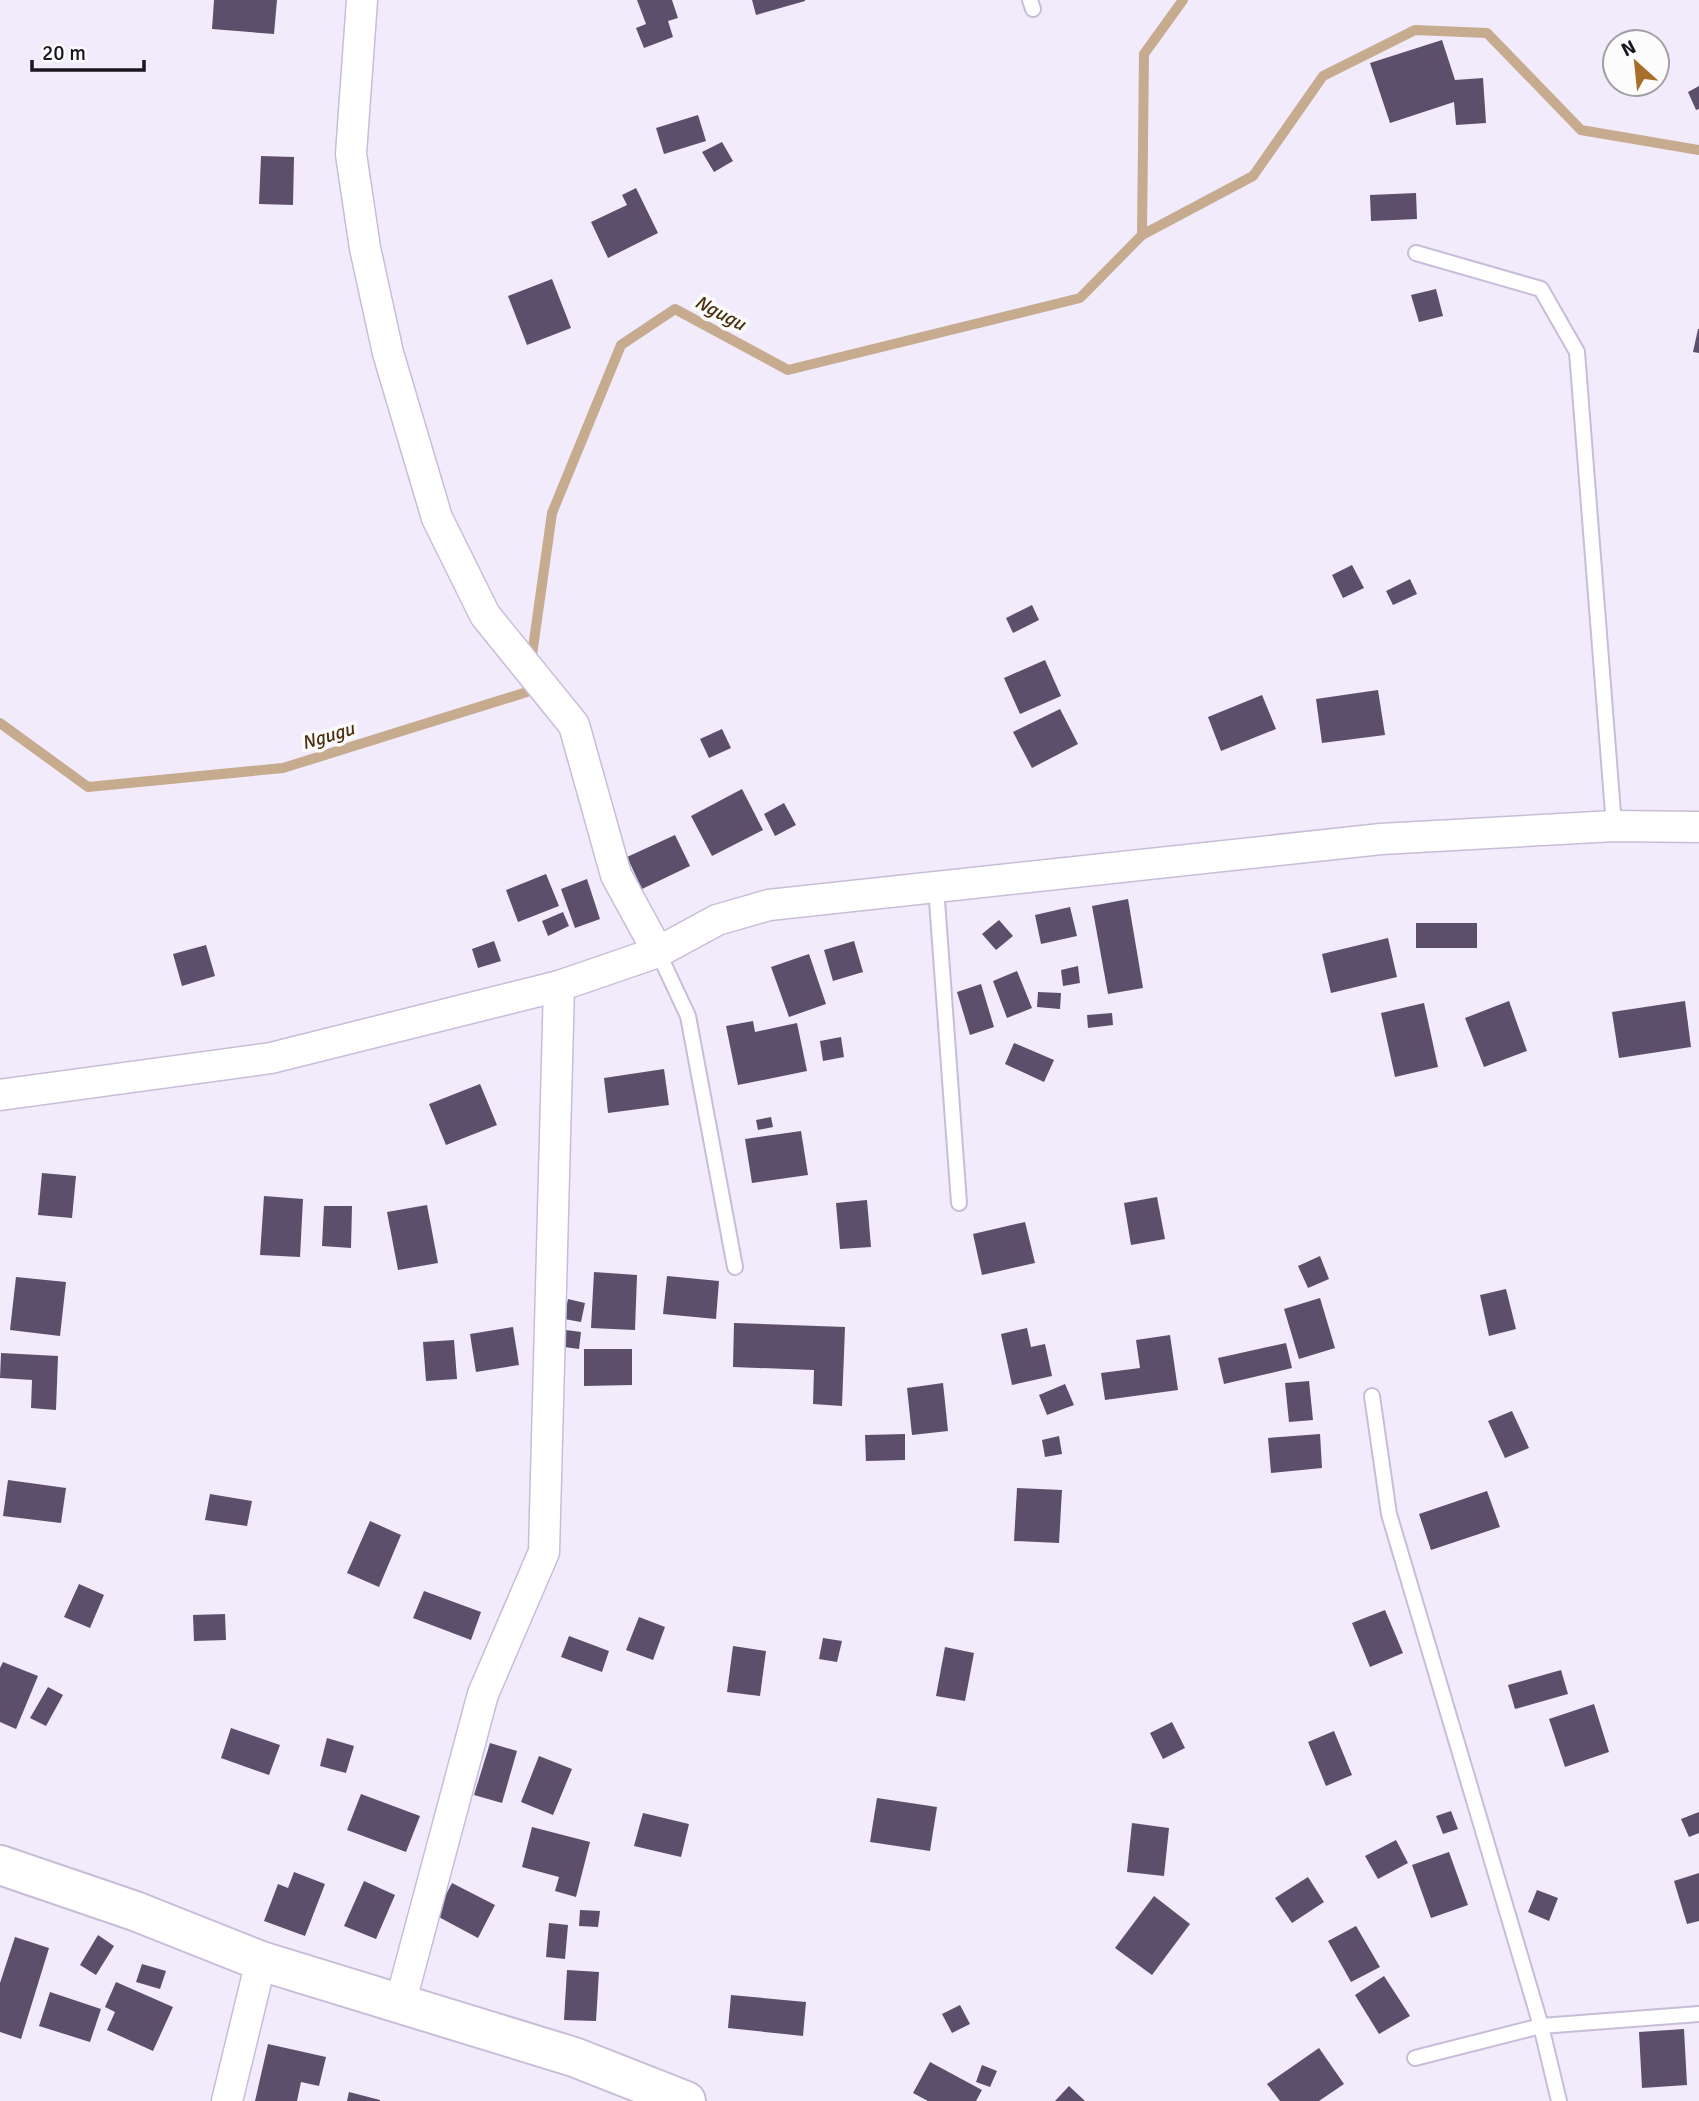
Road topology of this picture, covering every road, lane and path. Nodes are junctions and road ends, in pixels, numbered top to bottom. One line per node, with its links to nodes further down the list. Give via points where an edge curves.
1 (362, 0): 6 (street, via 351,154 388,353 437,518 485,615 574,725 616,875)
2 (1416, 253): 3 (lane, via 1541,289 1577,352)
3 (1614, 826): 4 (street); 5 (street, via 1381,839)
4 (1699, 827)
5 (936, 887): 6 (street, via 769,905 717,920); 9 (lane)
6 (658, 952): 7 (street); 10 (lane, via 688,1016)
7 (559, 986): 8 (street, via 271,1058); 14 (street, via 544,1552 483,1694)
8 (0, 1095)
9 (960, 1203)
10 (735, 1267)
11 (1372, 1396): 16 (lane, via 1389,1514)
12 (0, 1865): 13 (main road)
13 (261, 1961): 14 (main road); 18 (street)
14 (400, 2004): 19 (main road, via 574,2057)
15 (1699, 2014): 16 (lane)
16 (1542, 2026): 17 (lane); 20 (lane)
17 (1415, 2058)
18 (227, 2101)
19 (686, 2101)
20 (1559, 2101)

